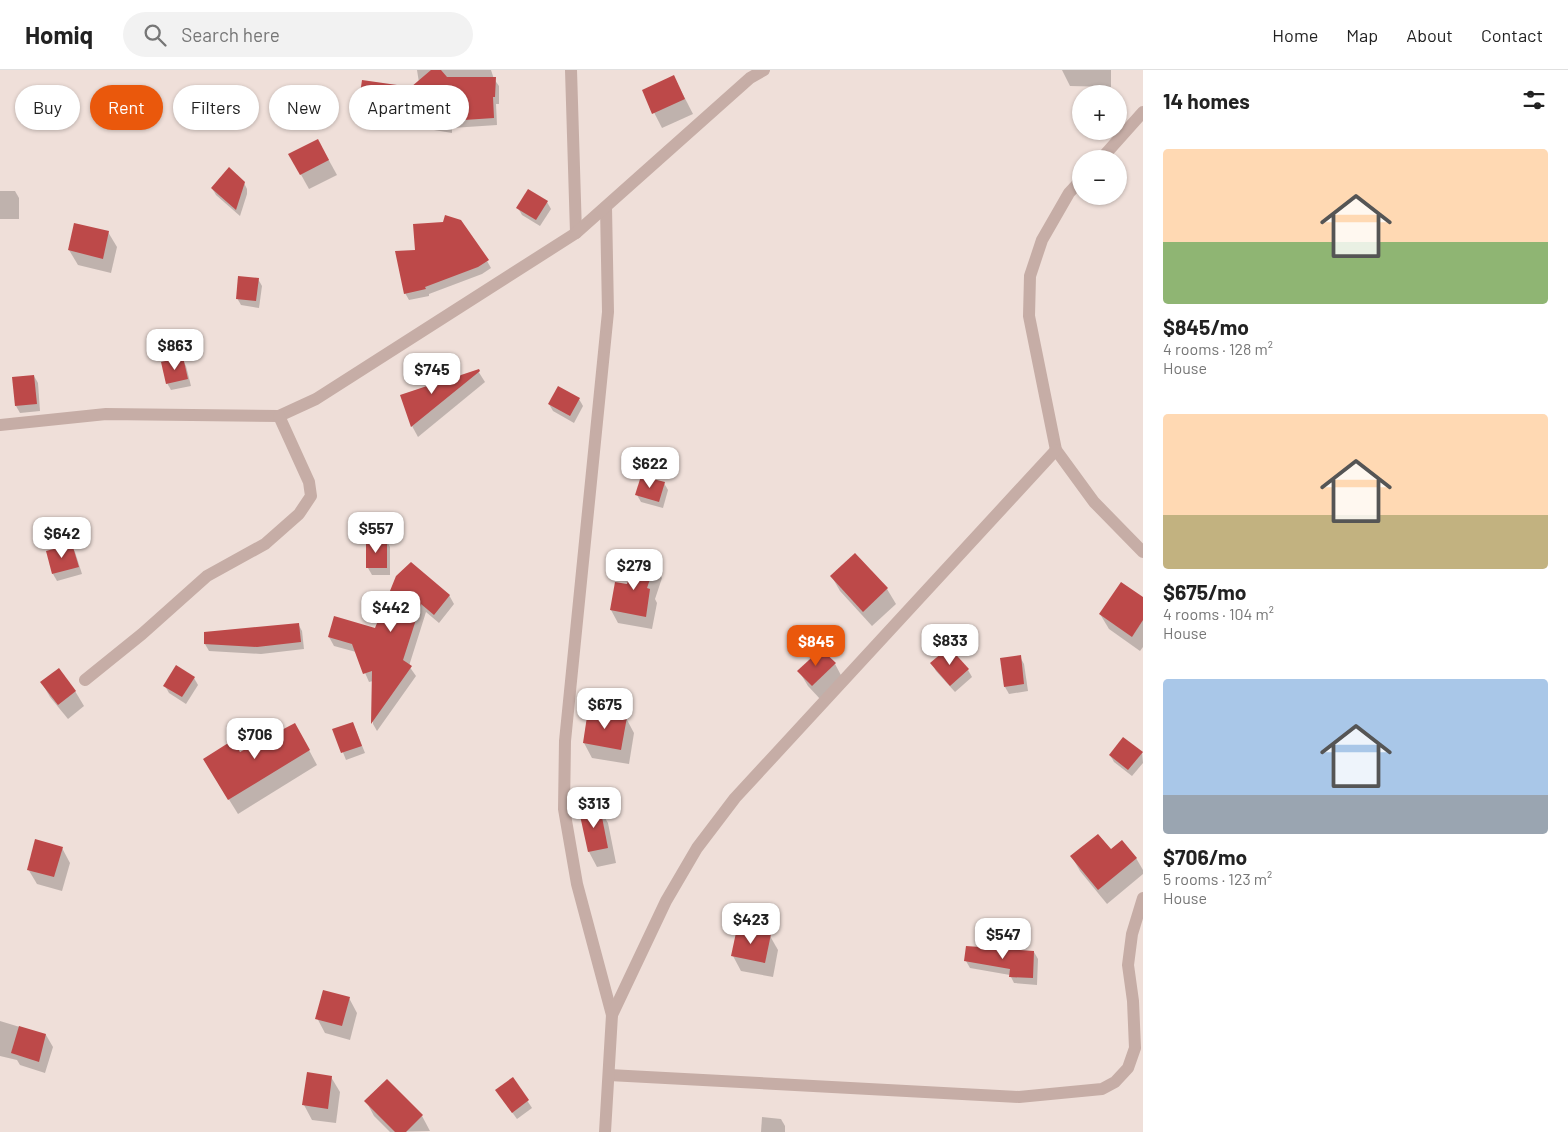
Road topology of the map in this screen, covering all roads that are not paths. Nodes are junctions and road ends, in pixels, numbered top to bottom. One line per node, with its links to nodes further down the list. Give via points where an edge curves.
1 (571, 70): 7 (street)
2 (764, 70): 6 (street, via 750,78)
3 (1143, 112): 4 (street)
4 (1108, 150)
5 (1072, 190): 10 (street, via 1042,240 1030,276 1029,316)
6 (606, 207): 7 (street); 14 (street, via 608,312 565,741 564,809 577,884)
7 (576, 233): 8 (street, via 316,399)
8 (279, 416): 9 (street, via 106,414); 12 (street, via 309,482 311,496 299,514 265,544 206,576)
9 (0, 425)
10 (1056, 450): 11 (street, via 1094,502); 14 (street, via 735,798 696,848 666,901)
11 (1143, 552)
12 (85, 680)
13 (1143, 898): 15 (street, via 1132,934 1128,965 1135,1048 1128,1068 1116,1082 1102,1089 1019,1098)
14 (612, 1015): 15 (street)
15 (609, 1075): 16 (street)
16 (605, 1132)

